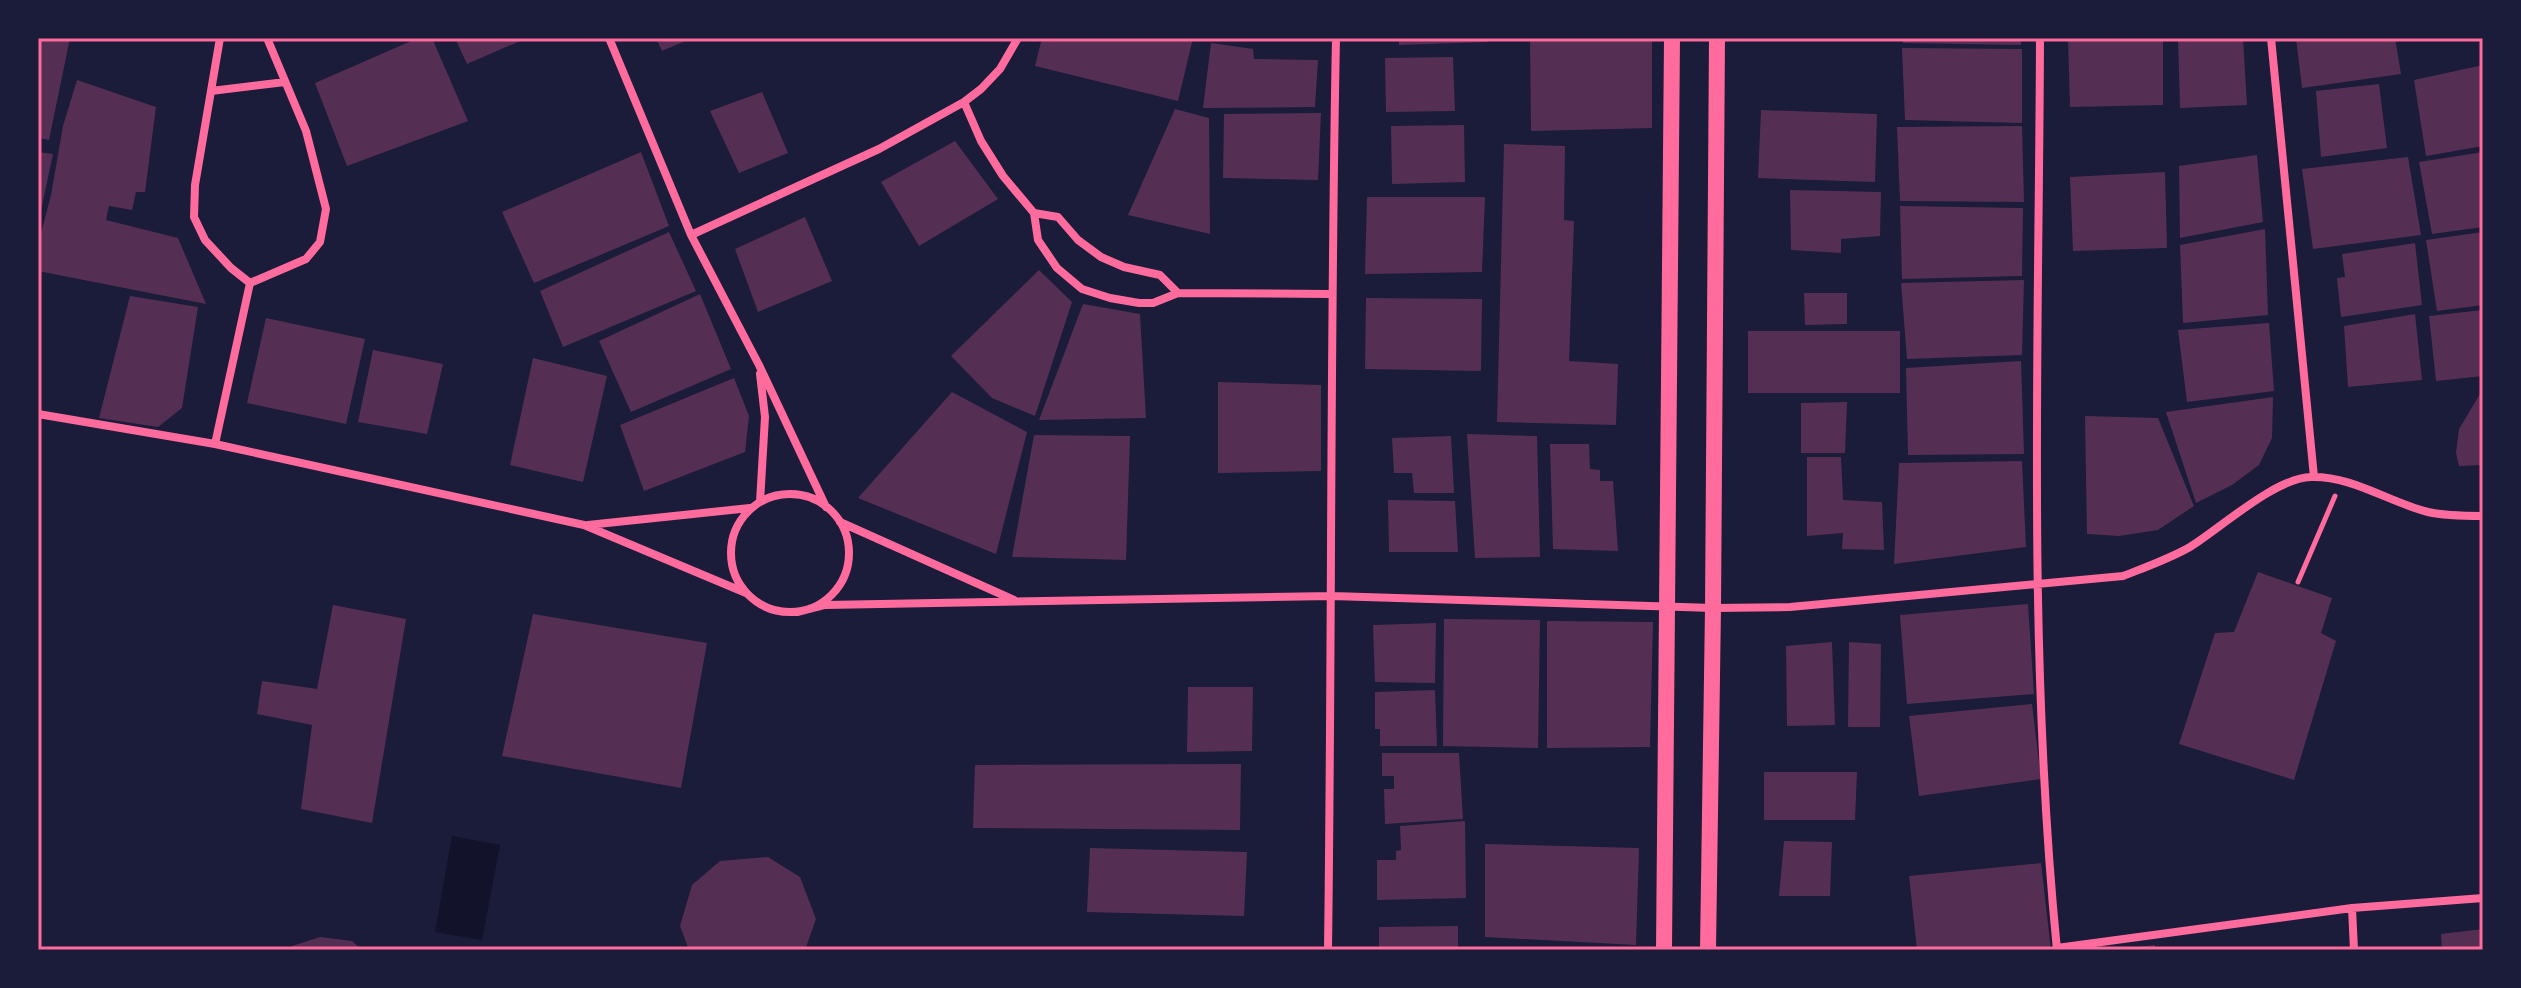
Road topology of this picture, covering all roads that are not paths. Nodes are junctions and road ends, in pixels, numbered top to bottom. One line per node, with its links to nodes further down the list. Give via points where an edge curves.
1 (220, 38): 11 (street)
2 (267, 38): 10 (street)
3 (609, 38): 14 (street)
4 (1018, 38): 12 (street, via 1000,69)
5 (1336, 38): 17 (street)
6 (1672, 38): 32 (main road)
7 (1717, 38): 33 (main road)
8 (2040, 38): 28 (street)
9 (2271, 38): 21 (street)
10 (285, 82): 11 (street); 15 (street, via 306,131 326,209 320,242 306,259)
11 (211, 91): 15 (street, via 194,217 205,240)
12 (964, 102): 13 (street, via 1003,176); 14 (street, via 879,149)
13 (1034, 213): 16 (street, via 1058,217 1101,257 1160,275); 16 (street, via 1038,240 1057,268 1082,289 1139,303)
14 (691, 235): 18 (street)
15 (250, 283): 20 (street)
16 (1178, 293): 17 (street)
17 (1331, 294): 30 (street)
18 (759, 365): 22 (street, via 765,417); 23 (street)
19 (38, 414): 20 (street)
20 (215, 444): 27 (street)
21 (2314, 477): 25 (street, via 2342,481 2428,512); 28 (street, via 2286,482 2163,561 2123,576)
22 (760, 502): 23 (street, via 790,494); 24 (street)
23 (826, 507): 26 (street)
24 (751, 508): 27 (street); 29 (street, via 739,520 731,558)
25 (2483, 516)
26 (839, 522): 31 (street); 34 (street, via 848,549 843,578 832,594)
27 (584, 525): 29 (street)
28 (2038, 585): 33 (street, via 1790,607); 37 (street, via 2046,816)
29 (746, 593): 34 (street, via 761,605)
30 (1332, 596): 31 (street); 32 (street); 38 (street)
31 (1018, 602): 34 (street, via 825,605)
32 (1667, 606): 33 (street); 39 (main road)
33 (1713, 608): 40 (main road)
34 (798, 612)
35 (2483, 898): 36 (street)
36 (2352, 908): 37 (street); 41 (street)
37 (2057, 949)
38 (1328, 950)
39 (1664, 950)
40 (1708, 950)
41 (2354, 950)

